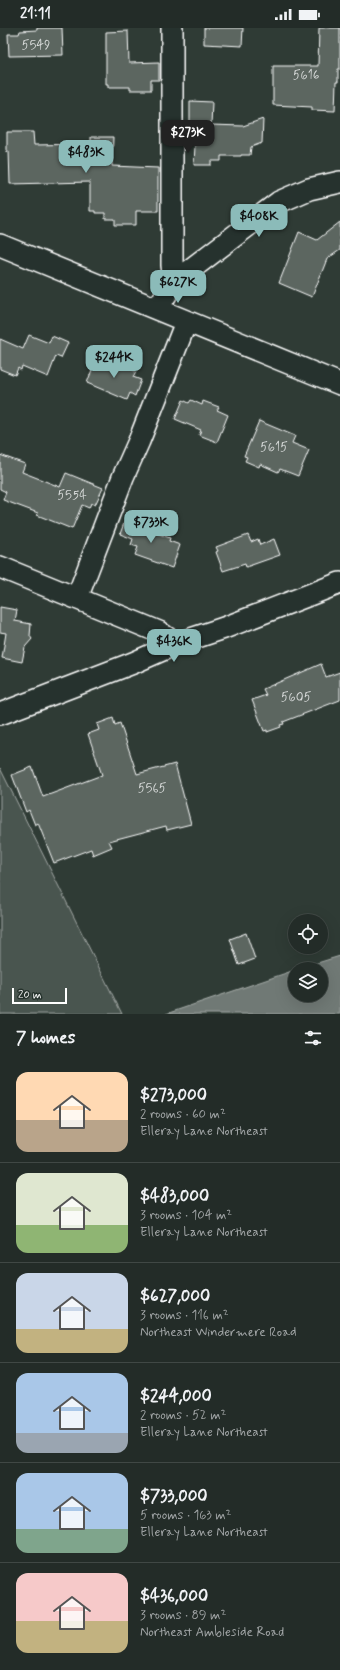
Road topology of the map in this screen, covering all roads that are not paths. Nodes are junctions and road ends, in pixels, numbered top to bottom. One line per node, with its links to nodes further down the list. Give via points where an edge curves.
1 (172, 28): 4 (street)
2 (340, 182): 4 (street, via 309,189 279,202)
3 (0, 245): 5 (street)
4 (174, 282): 5 (street)
5 (157, 309): 6 (street)
6 (186, 322): 7 (street); 10 (street)
7 (340, 384)
8 (0, 566): 10 (street)
9 (340, 583): 11 (street)
10 (77, 598): 11 (street, via 159,632)
11 (176, 644): 12 (street)
12 (0, 714)

